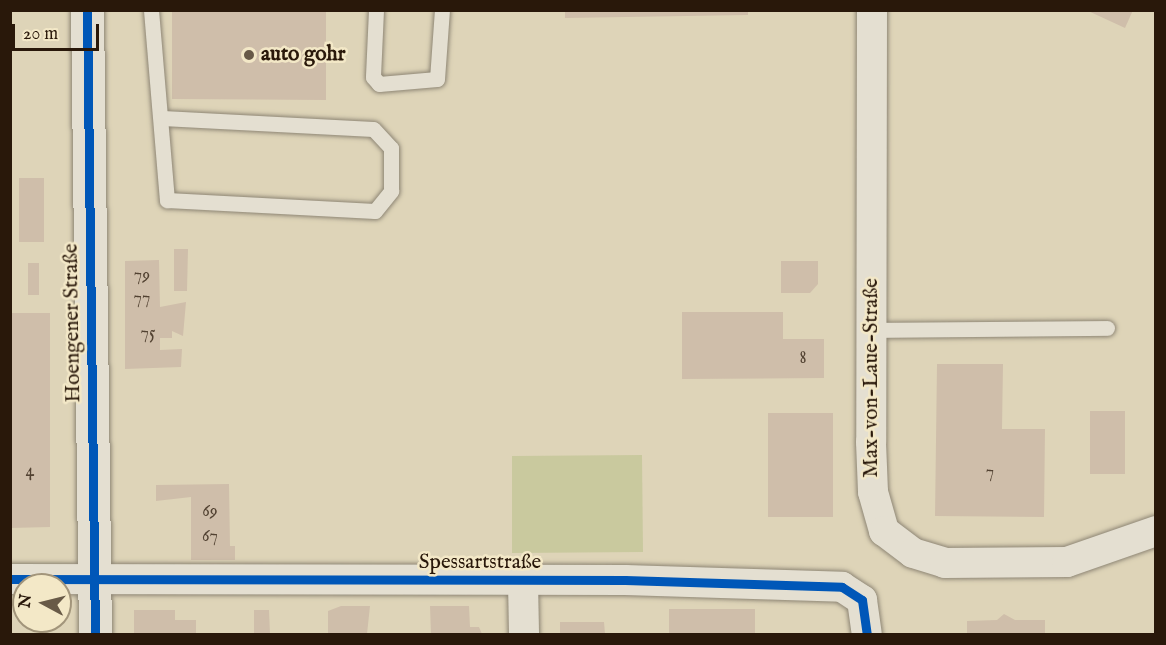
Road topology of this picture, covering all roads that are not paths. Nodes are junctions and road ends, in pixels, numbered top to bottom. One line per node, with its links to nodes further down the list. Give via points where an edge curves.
1 (87, 10): 11 (main road, Hoengener Straße)
2 (151, 10): 6 (lane)
3 (376, 10): 4 (lane, via 373,77 379,84 437,78)
4 (442, 10)
5 (872, 10): 8 (street, Max-von-Laue-Straße)
6 (162, 118): 6 (lane, via 164,194 172,203 375,211 391,191 391,148 373,129)
7 (1107, 328): 8 (lane)
8 (871, 330): 9 (street, Max-von-Laue-Straße, via 873,492 884,531 913,554 945,563 1067,562)
9 (1155, 531)
10 (10, 579): 11 (street, Spessartstraße)
11 (94, 581): 12 (street, Spessartstraße); 13 (main road, Hoengener Straße)
12 (523, 581): 14 (street); 15 (street, Spessartstraße, via 842,587 862,600)
13 (95, 634)
14 (524, 634)
15 (867, 634)

